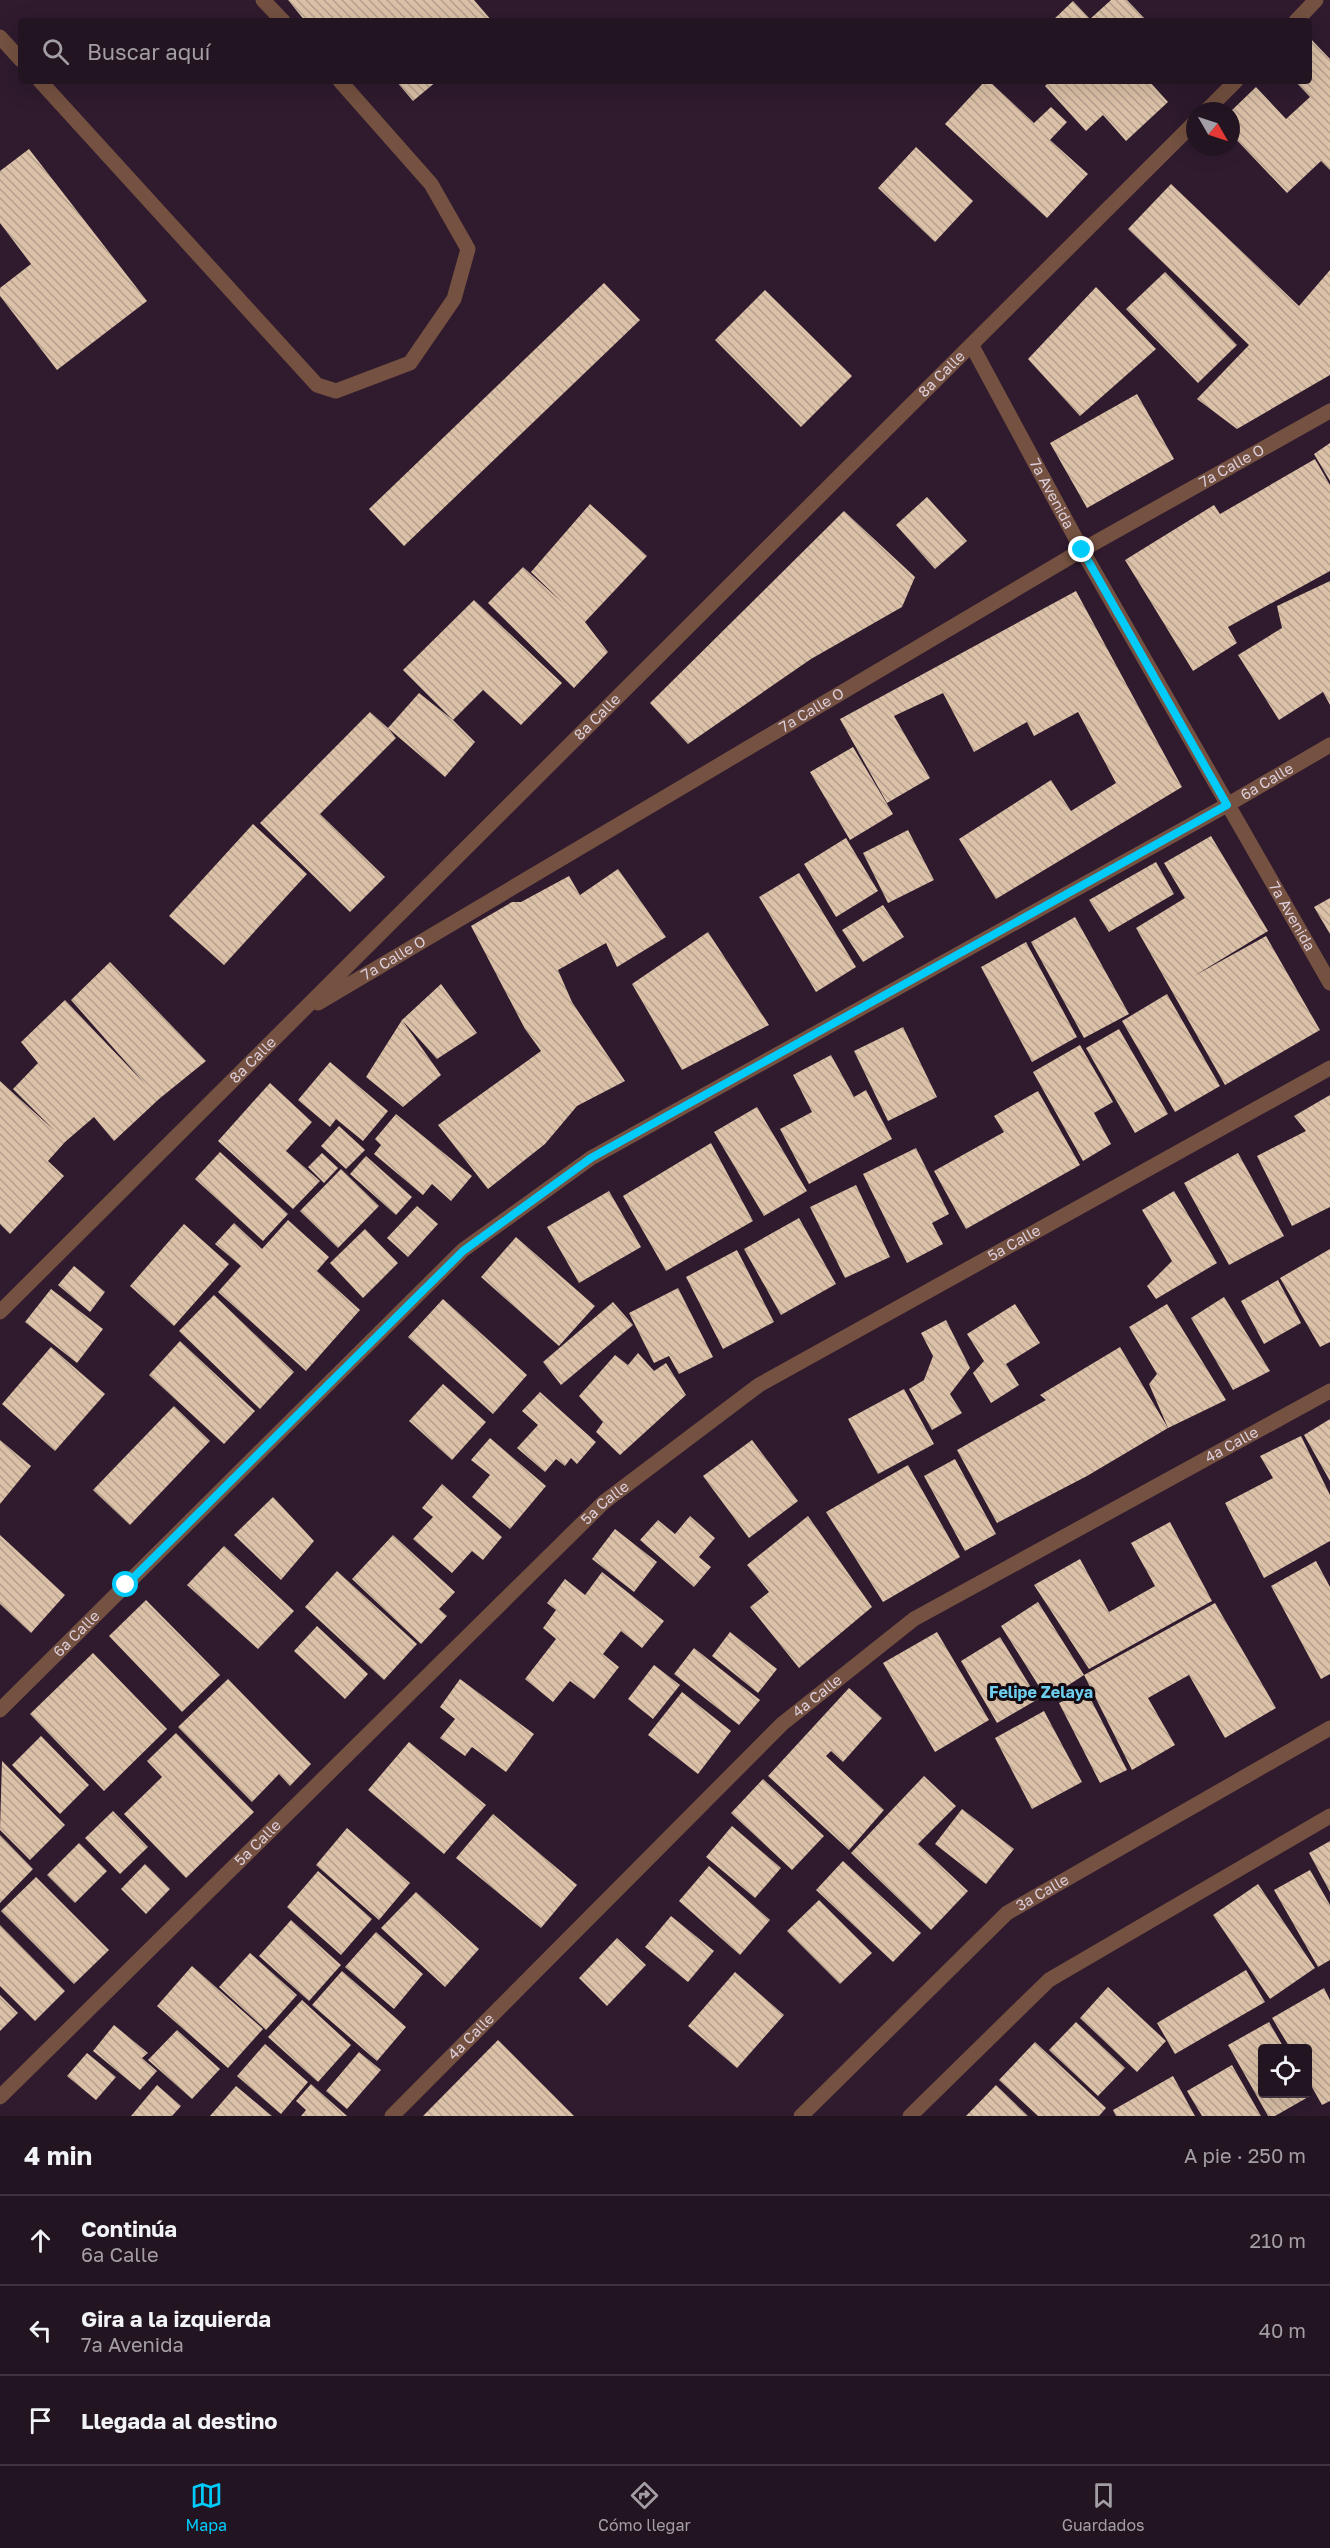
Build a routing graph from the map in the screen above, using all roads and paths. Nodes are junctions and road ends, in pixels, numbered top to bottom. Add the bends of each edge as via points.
1 (263, 0) edge
2 (1316, 0) edge
3 (280, 18) edge
4 (1299, 18) edge
5 (0, 36) edge
6 (18, 57) edge
7 (43, 84) edge
8 (343, 84) edge
9 (1233, 84) edge
10 (1215, 102) edge
11 (1186, 131) edge
12 (972, 346) junction
13 (1330, 411) edge
14 (1082, 550) junction
15 (1330, 745) edge
16 (1227, 805) junction
17 (1330, 983) edge
18 (298, 1015) junction
19 (1330, 1068) edge
20 (0, 1312) edge
21 (1330, 1391) edge
22 (0, 1710) edge
23 (1330, 1728) edge
24 (1330, 1816) edge
25 (0, 2097) edge
26 (392, 2116) edge
27 (801, 2116) edge
28 (910, 2116) edge

1 - 3 street
2 - 4 street
5 - 6 street
7 - 8 street via 317,385 336,391 410,363 454,299 468,249 431,184
9 - 10 street
11 - 12 street, 8a Calle
12 - 14 street, 7a Avenida
12 - 18 street, 8a Calle
13 - 14 street, 7a Calle O
14 - 16 street, 7a Avenida
14 - 18 street, 7a Calle O
15 - 16 street, 6a Calle
16 - 17 street, 7a Avenida
16 - 22 street, 6a Calle via 591,1158 472,1244
18 - 20 street, 8a Calle
19 - 25 street, 5a Calle via 759,1385 604,1502
21 - 26 street, 4a Calle via 915,1619 782,1724
23 - 27 street, 3a Calle via 1007,1913
24 - 28 street via 1049,1980

